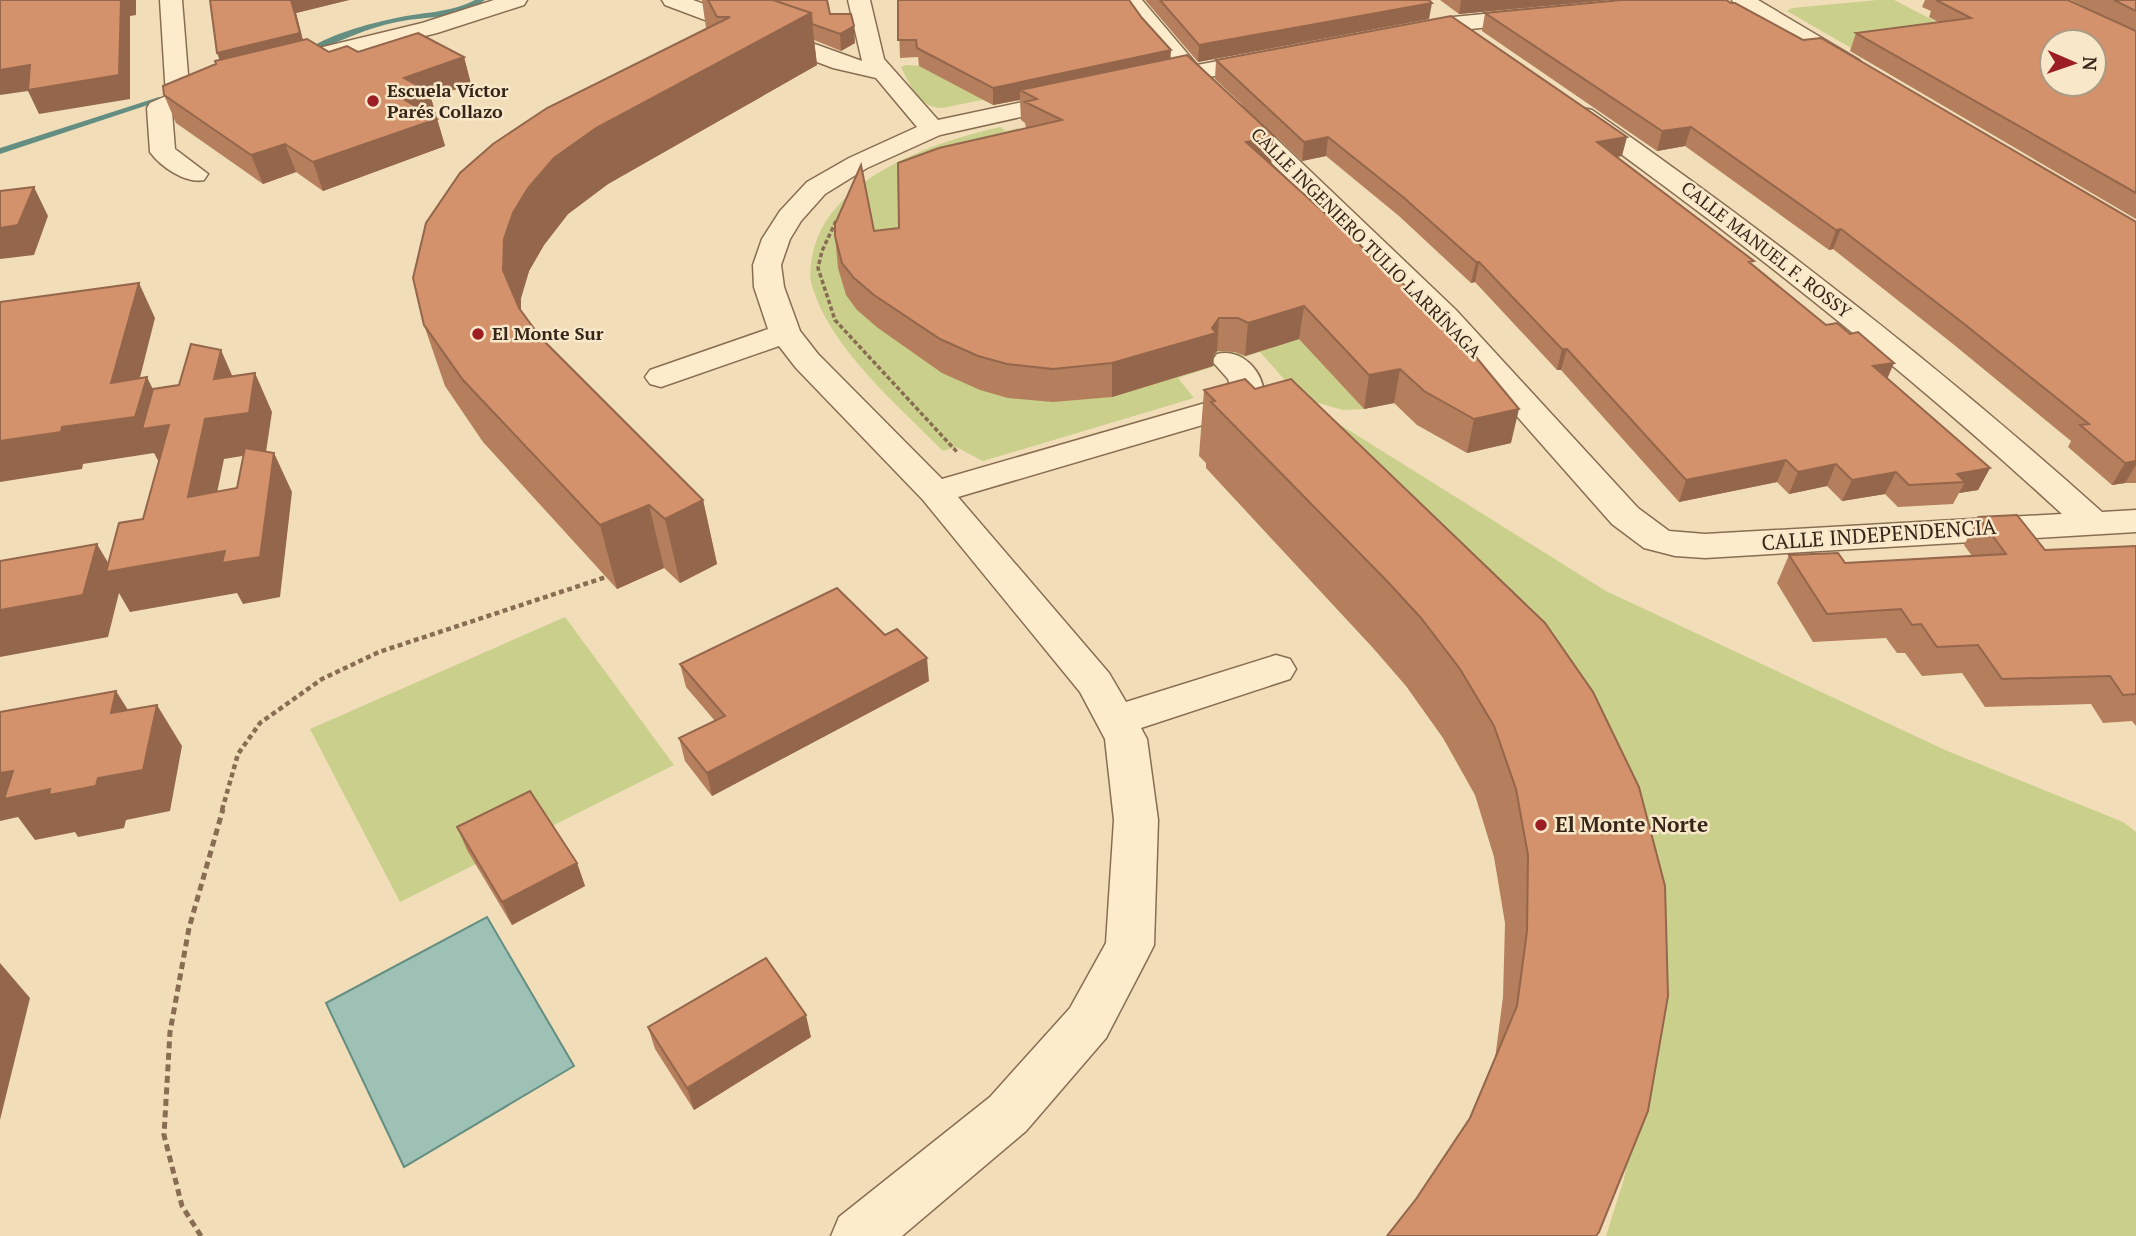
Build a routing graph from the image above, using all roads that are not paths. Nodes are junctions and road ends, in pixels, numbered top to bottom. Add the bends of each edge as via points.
1 (171, 0) edge
2 (516, 0) edge
3 (673, 0) edge
4 (859, 0) edge
5 (1131, 0) edge
6 (1743, 0) edge
7 (1432, 8) edge
8 (1560, 14) edge
9 (1452, 24) junction
10 (1384, 37) edge
11 (1491, 51) edge
12 (1288, 55) edge
13 (274, 66) edge
14 (884, 73) junction
15 (1191, 73) junction
16 (1868, 75) edge
17 (233, 77) edge
18 (1137, 85) edge
19 (177, 90) junction
20 (1096, 94) edge
21 (1565, 102) edge
22 (932, 129) junction
23 (195, 174) dead end
24 (785, 333) junction
25 (1228, 362) dead end
26 (661, 377) dead end
27 (935, 492) junction
28 (2136, 521) edge
29 (2092, 522) junction
30 (1705, 546) joint
31 (1276, 668) dead end
32 (1118, 720) junction
33 (859, 1236) edge

1 - 19 street
2 - 13 street via 429,28
3 - 14 street via 841,63
4 - 14 street via 873,60
5 - 15 street, CALLE INGENIERO TULIO LARRÍNAGA
6 - 16 street
7 - 9 street
8 - 9 street
9 - 10 street
9 - 11 street
12 - 15 street
14 - 22 street
15 - 18 street
15 - 30 street, CALLE INGENIERO TULIO LARRÍNAGA via 1445,316 1625,516 1657,540
17 - 19 street
19 - 23 street via 159,108 163,152
20 - 22 street
21 - 29 street, CALLE MANUEL F. ROSSY via 1781,258 2014,450
22 - 24 street via 816,188 790,217 767,265 769,287
24 - 26 street
24 - 27 street
25 - 27 street via 1248,384 1248,395 1238,404
27 - 32 street via 1096,683
28 - 29 street, CALLE INDEPENDENCIA
29 - 30 street, CALLE INDEPENDENCIA
31 - 32 street
32 - 33 street via 1126,739 1136,820 1130,945 1088,1023 1008,1114

